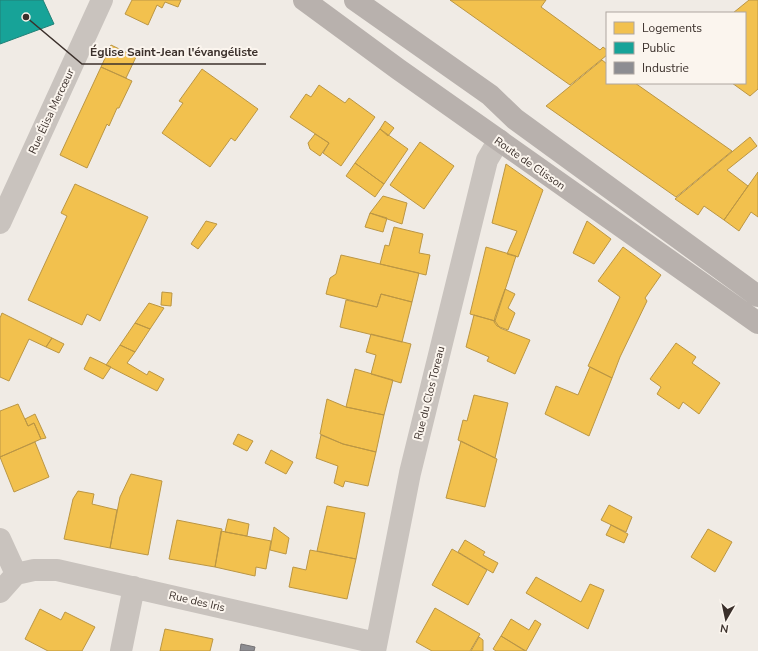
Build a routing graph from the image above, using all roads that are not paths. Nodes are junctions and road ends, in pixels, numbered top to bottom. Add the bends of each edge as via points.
1 (102, 0) edge
2 (304, 0) edge
3 (355, 0) edge
4 (515, 119) junction
5 (499, 140) junction
6 (0, 223) edge
7 (758, 296) edge
8 (758, 323) edge
9 (0, 539) edge
10 (16, 574) junction
11 (134, 587) junction
12 (0, 592) edge
13 (376, 647) edge
14 (121, 651) edge

1 - 6 street, Rue Élisa Mercœur
2 - 5 main road, Route de Clisson
3 - 4 main road via 490,95
4 - 5 main road
4 - 7 main road
5 - 8 main road, Route de Clisson
5 - 13 street, Rue du Clos Toreau via 487,160 410,473
9 - 10 street
10 - 11 street, Rue des Iris via 34,570 57,570
10 - 12 street
11 - 13 street, Rue des Iris
11 - 14 street

